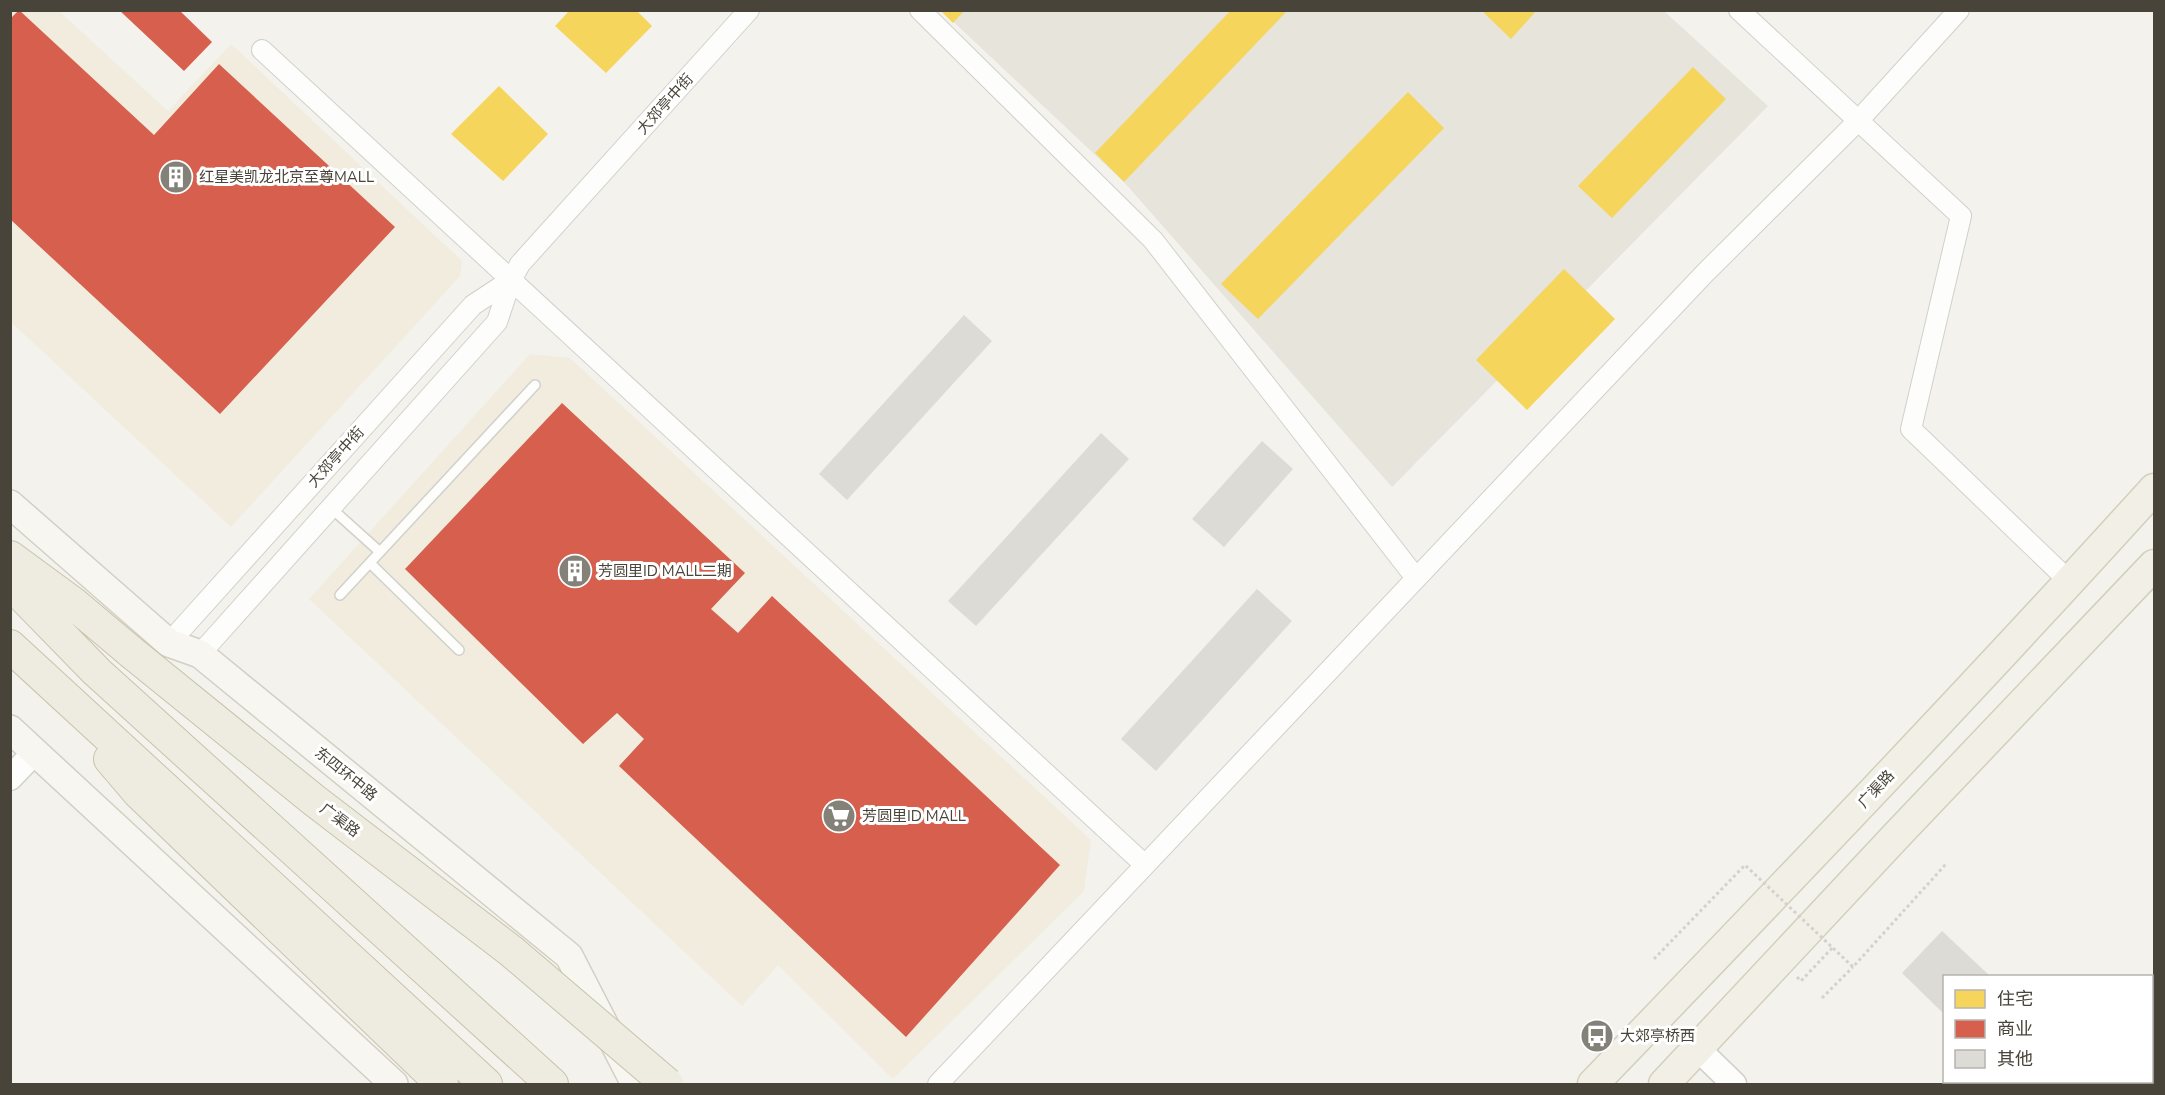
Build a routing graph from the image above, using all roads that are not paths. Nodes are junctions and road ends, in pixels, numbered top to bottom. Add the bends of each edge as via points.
1 (749, 10) edge
2 (920, 10) edge
3 (1739, 10) edge
4 (1959, 10) edge
5 (262, 50) dead end
6 (1858, 120) junction
7 (511, 280) junction
8 (535, 386) dead end
9 (2154, 489) edge
10 (10, 504) edge
11 (331, 508) junction
12 (380, 552) junction
13 (10, 557) edge
14 (370, 563) junction
15 (2154, 565) edge
16 (1416, 578) junction
17 (2070, 582) junction
18 (10, 583) edge
19 (340, 595) dead end
20 (169, 643) junction
21 (459, 650) dead end
22 (16, 651) edge
23 (200, 654) junction
24 (10, 729) edge
25 (34, 752) junction
26 (10, 778) edge
27 (1145, 865) junction
28 (1698, 1049) junction
29 (394, 1084) edge
30 (442, 1084) edge
31 (486, 1084) edge
32 (552, 1084) edge
33 (635, 1084) edge
34 (666, 1084) edge
35 (938, 1084) edge
36 (1593, 1084) edge
37 (1664, 1084) edge
38 (1734, 1084) edge

1 - 7 street, 大郊亭中街 via 520,264
2 - 16 street via 1153,240
3 - 6 street
4 - 6 street
5 - 7 street
6 - 16 street via 1705,273
6 - 17 street via 1961,216 1911,429
7 - 11 street, 大郊亭中街 via 497,322
7 - 20 street, 大郊亭中街 via 473,305
7 - 27 street
8 - 12 lane
9 - 17 main road, 广渠路
10 - 20 main road, 东四环中路
11 - 12 lane
11 - 23 street, 大郊亭中街
12 - 14 lane
13 - 34 highway, 广渠路, bridge via 74,604 315,801 511,951
14 - 19 lane
14 - 21 lane
15 - 28 main road
16 - 27 street
17 - 36 main road, 广渠路
18 - 32 highway via 97,672
20 - 23 main road, 东四环中路
22 - 30 highway via 139,793
22 - 31 highway
23 - 33 main road, 东四环中路 via 569,956
24 - 25 main road
25 - 26 street
25 - 29 main road
27 - 35 street
28 - 37 main road
28 - 38 street

